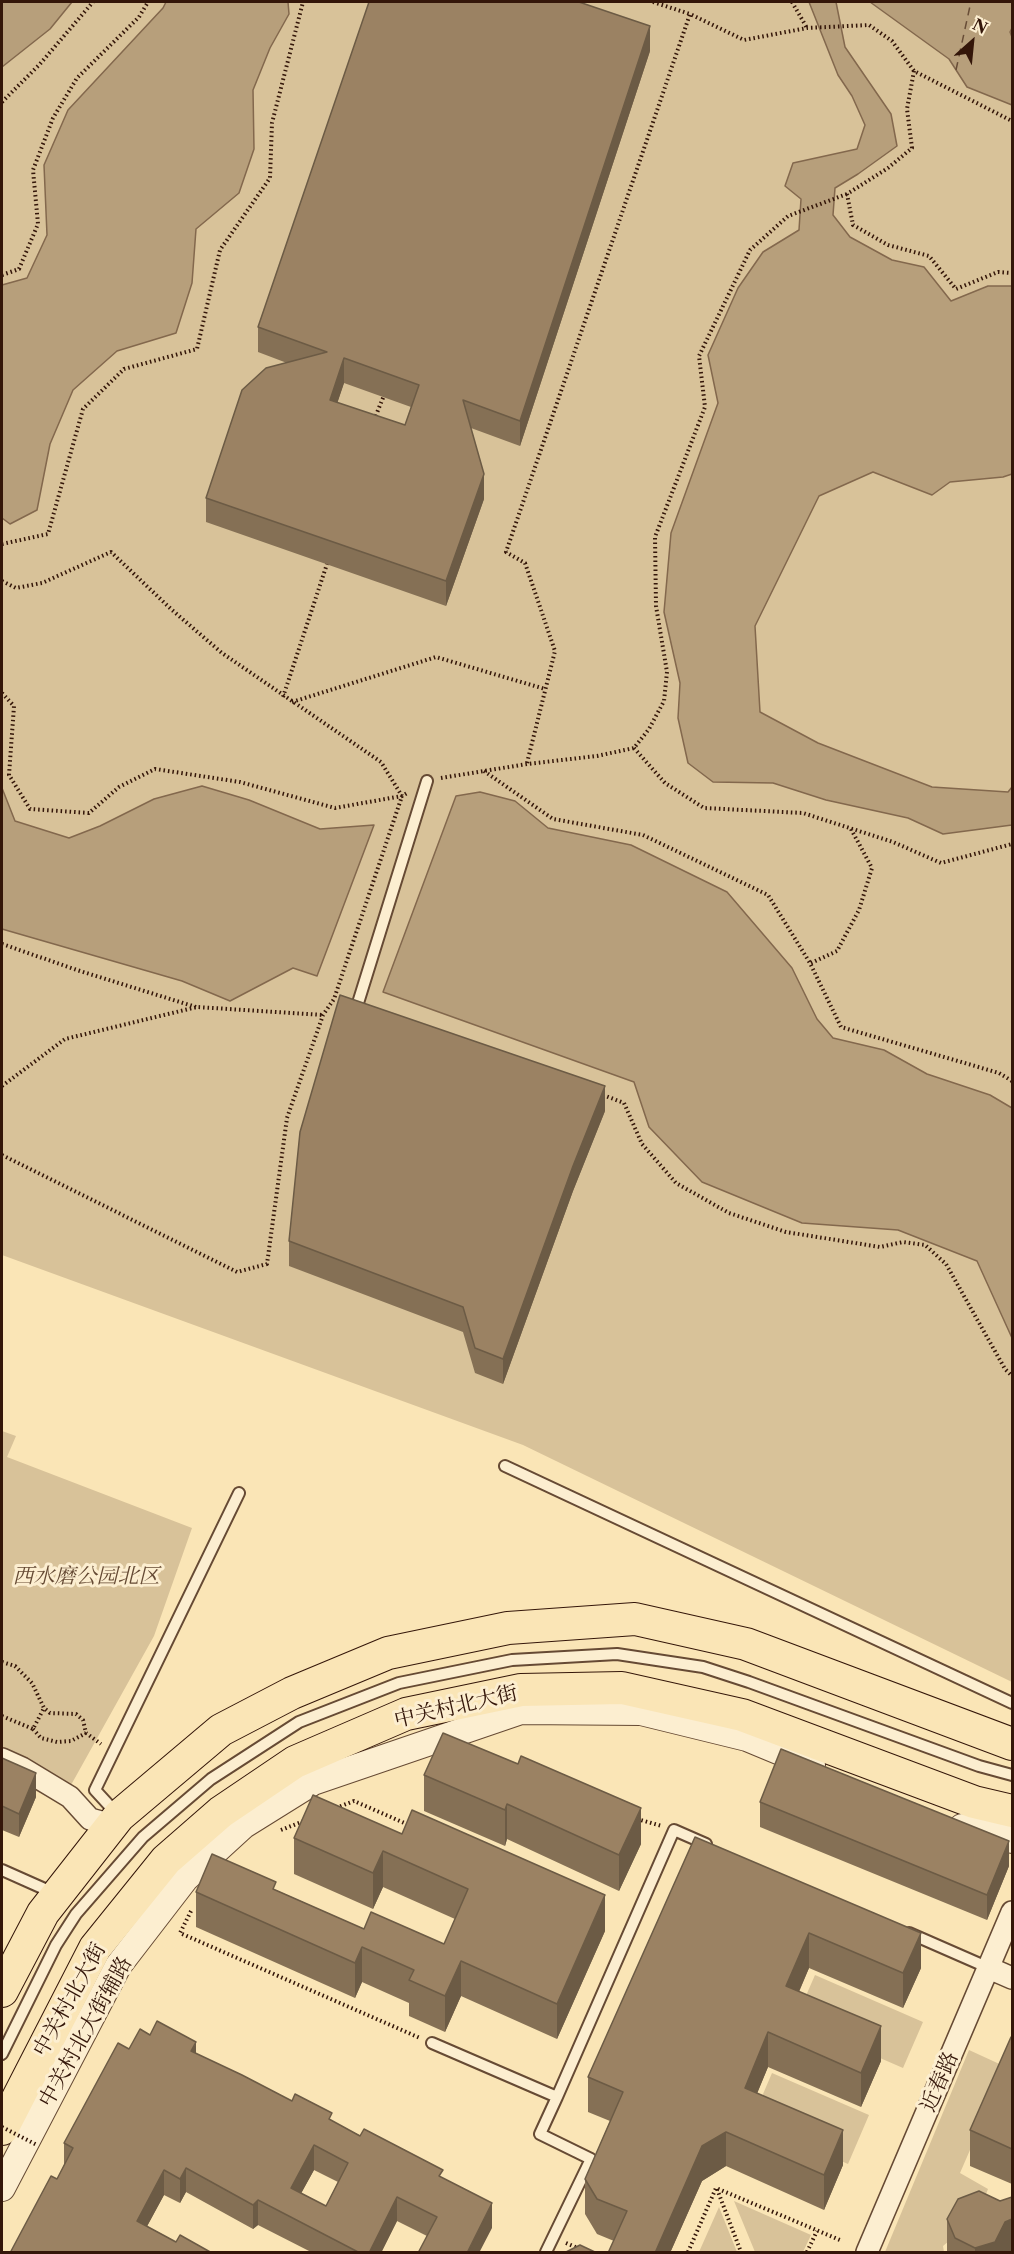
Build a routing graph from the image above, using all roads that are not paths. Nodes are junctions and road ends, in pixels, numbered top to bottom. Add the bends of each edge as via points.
1 (427, 781) road end
2 (358, 1003) edge
3 (505, 1466) dead end
4 (239, 1493) dead end
5 (1012, 1703) edge
6 (1012, 1744) edge
7 (2, 1759) edge
8 (1012, 1775) edge
9 (845, 1779) edge
10 (1012, 1811) edge
11 (943, 1819) edge
12 (116, 1820) junction
13 (1012, 1840) edge
14 (716, 1848) edge
15 (2, 1870) edge
16 (71, 1878) junction
17 (1012, 1912) edge
18 (896, 1928) edge
19 (989, 1968) junction
20 (1012, 1978) edge
21 (2, 1991) edge
22 (432, 2043) road end
23 (2, 2054) edge
24 (557, 2097) junction
25 (2, 2128) edge
26 (2, 2188) edge
27 (546, 2253) edge
28 (867, 2253) edge

1 - 2 lane
3 - 5 lane
4 - 12 lane via 95,1790
6 - 12 main road via 746,1644 712,1636 635,1619 508,1628 388,1653 292,1693 221,1730
7 - 12 street via 70,1797 90,1819
8 - 23 lane, 中关村北大街 via 703,1667 617,1654 512,1660 399,1683 298,1722 211,1779 142,1837 76,1914 56,1945
9 - 26 street, 中关村北大街辅路 via 747,1738 641,1712 521,1712 313,1782 244,1825 171,1896 118,1966
10 - 25 main road, 中关村北大街 via 974,1802 742,1715 622,1688 520,1690 406,1714 295,1761 221,1812 166,1860 95,1948
11 - 13 street
12 - 16 main road
14 - 24 lane via 674,1830
15 - 16 lane via 46,1890
16 - 21 main road via 43,1913
17 - 19 street, 近春路
18 - 19 lane
19 - 20 street
19 - 28 street, 近春路
22 - 24 lane
24 - 27 lane via 540,2134 591,2159

